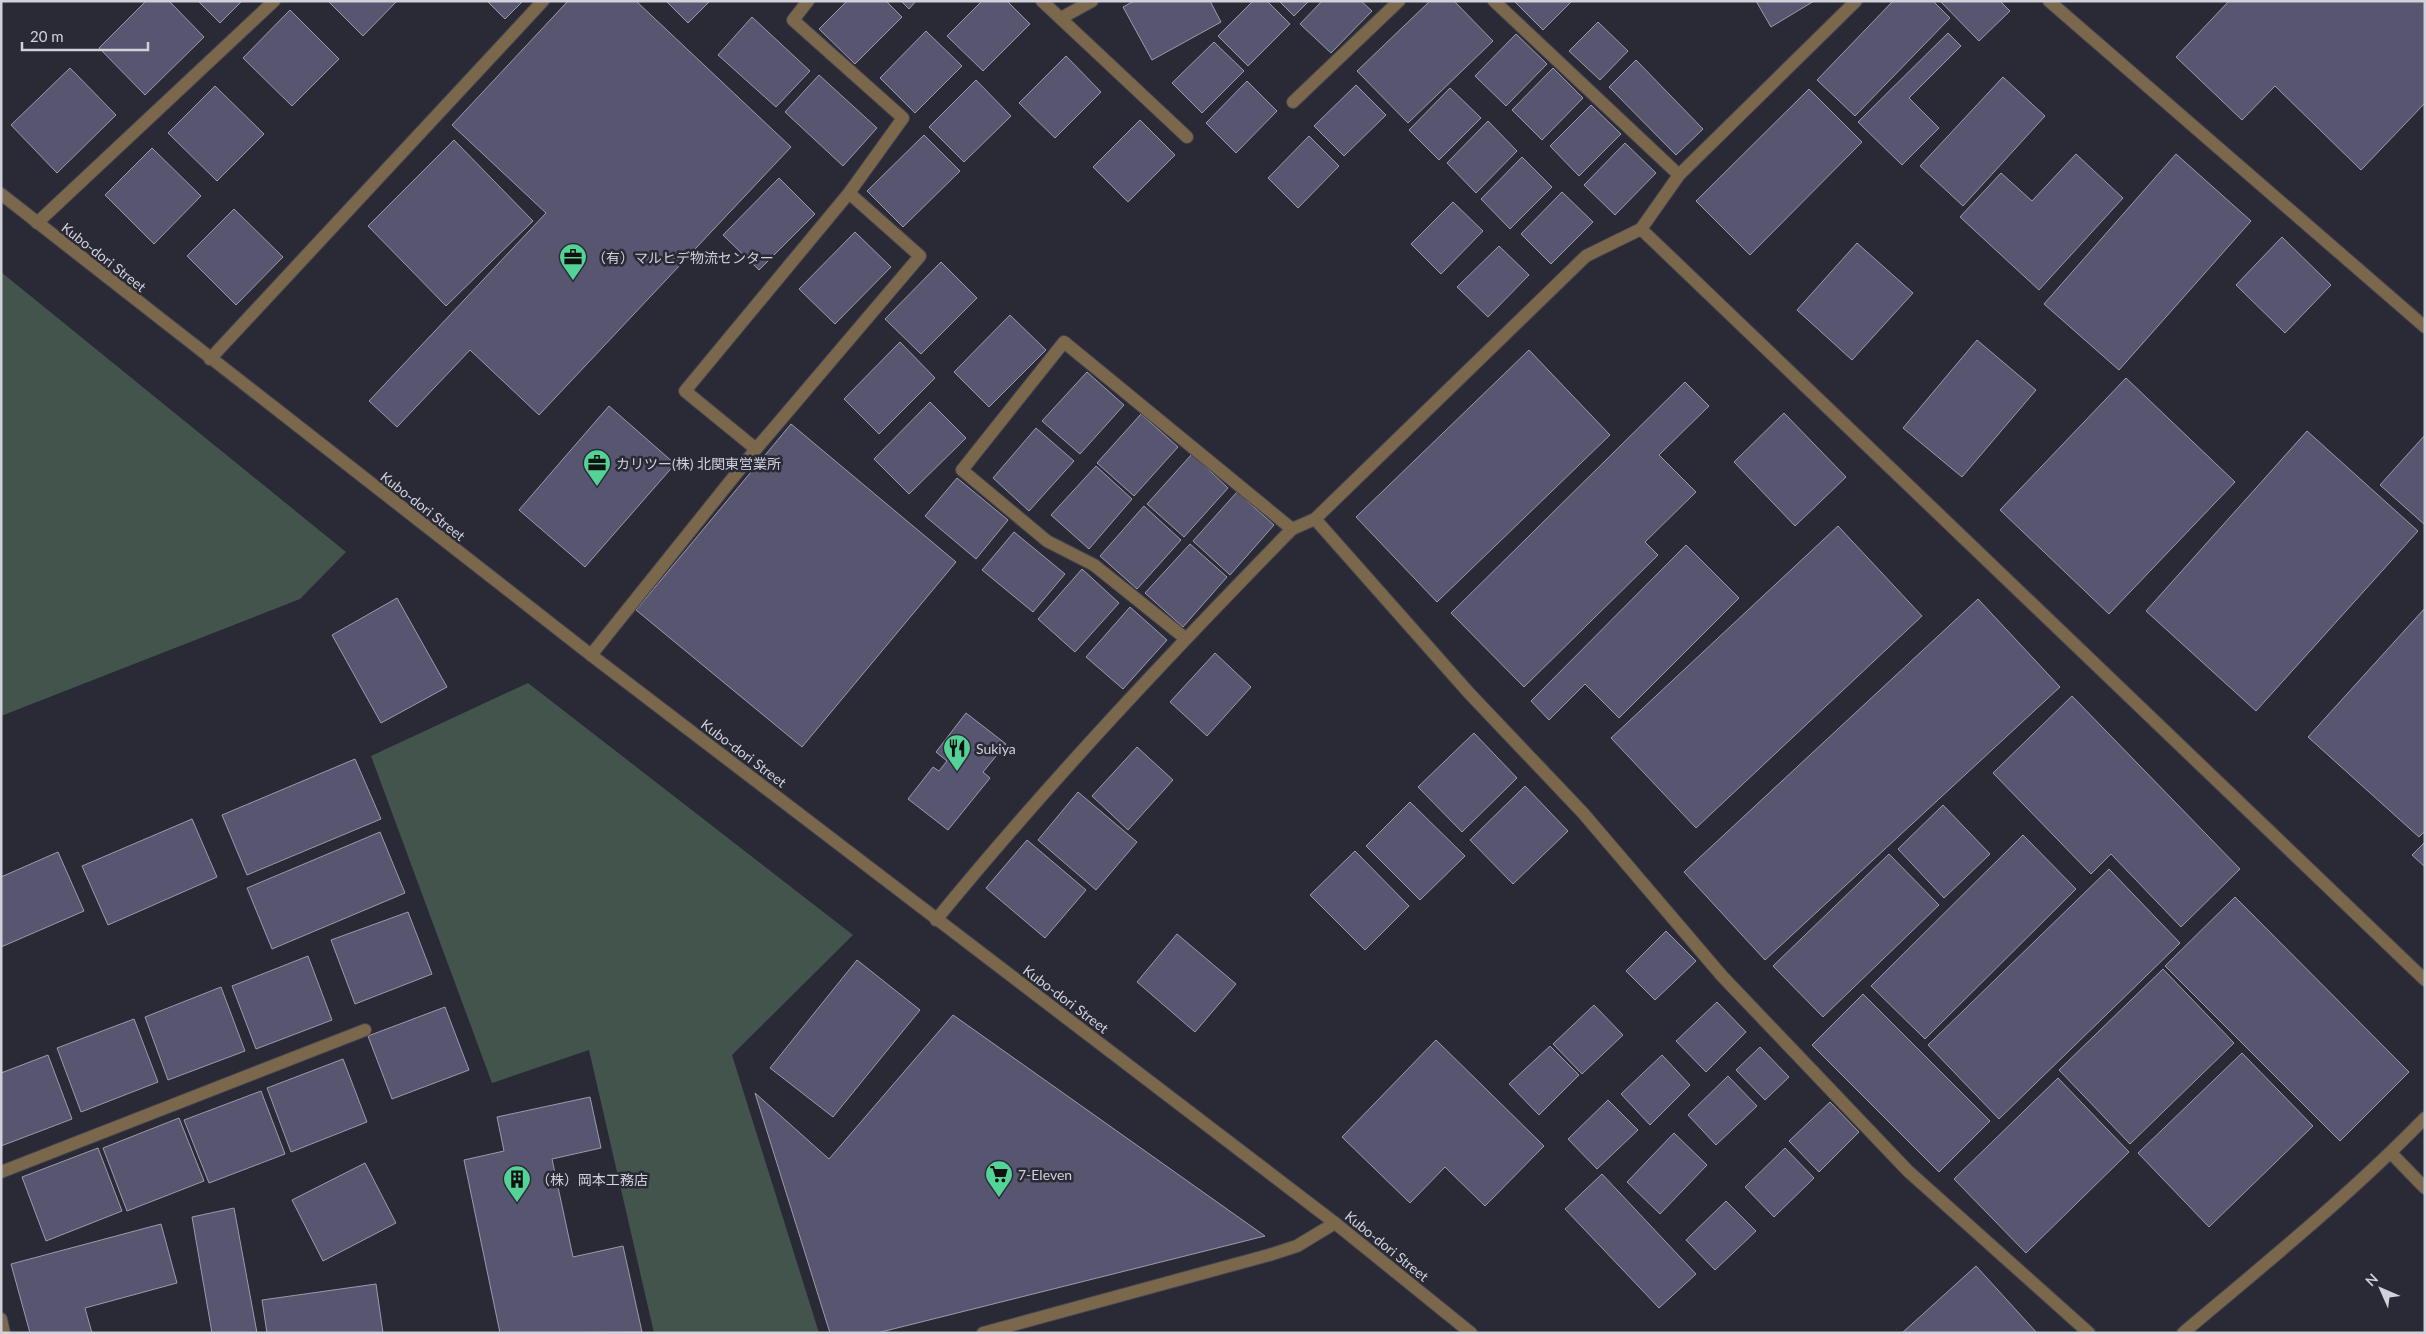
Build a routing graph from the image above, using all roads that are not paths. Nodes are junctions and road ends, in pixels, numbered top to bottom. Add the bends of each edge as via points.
1 (274, 1) edge
2 (543, 1) edge
3 (808, 1) edge
4 (1042, 1) edge
5 (1092, 1) edge
6 (1399, 1) edge
7 (1494, 1) edge
8 (1856, 1) edge
9 (2049, 1) edge
10 (1061, 18) junction
11 (1293, 102) dead end
12 (1187, 138) dead end
13 (1679, 175) junction
14 (848, 193) junction
15 (1, 194) edge
16 (37, 223) junction
17 (1640, 229) junction
18 (2425, 327) edge
19 (210, 359) junction
20 (756, 450) junction
21 (1315, 519) junction
22 (1292, 528) junction
23 (1185, 638) junction
24 (591, 655) junction
25 (936, 920) junction
26 (2425, 980) edge
27 (365, 1030) dead end
28 (2425, 1118) edge
29 (2391, 1153) junction
30 (1, 1172) edge
31 (2425, 1188) edge
32 (1335, 1223) junction
33 (1, 1319) edge
34 (4, 1333) edge
35 (983, 1333) edge
36 (1471, 1333) edge
37 (2089, 1333) edge
38 (2183, 1333) edge

1 - 16 street
2 - 19 street
3 - 14 street via 794,20 903,118
4 - 10 street
5 - 10 street
6 - 11 street
7 - 13 street
8 - 13 street
9 - 18 street
10 - 12 street
13 - 17 street
14 - 20 street via 685,391
14 - 20 street via 920,256
15 - 16 street, Kubo-dori Street
16 - 19 street, Kubo-dori Street
17 - 21 street via 1586,256
17 - 26 street
19 - 24 street, Kubo-dori Street
20 - 24 street
21 - 22 street
21 - 37 street via 1469,692 1583,813 1722,976 1908,1171
22 - 23 street
22 - 23 street via 1064,342 962,470 1047,541 1094,565
23 - 25 street via 1088,744
24 - 25 street, Kubo-dori Street
25 - 32 street, Kubo-dori Street
27 - 30 street
28 - 29 street
29 - 31 street
29 - 38 street
32 - 35 street via 1297,1246 1269,1255
32 - 36 street, Kubo-dori Street
33 - 34 street

